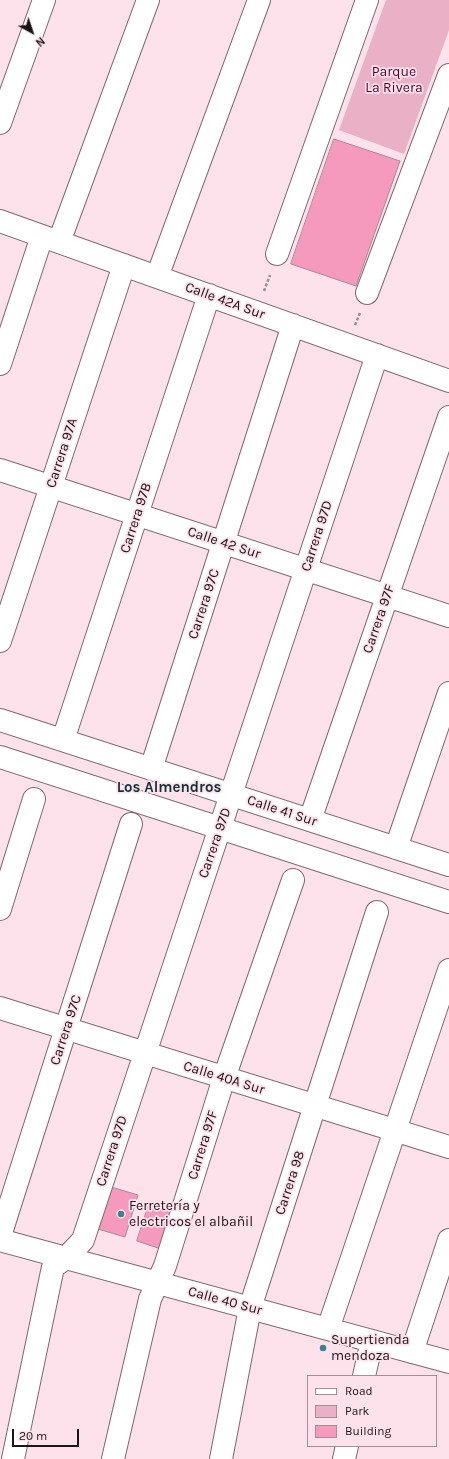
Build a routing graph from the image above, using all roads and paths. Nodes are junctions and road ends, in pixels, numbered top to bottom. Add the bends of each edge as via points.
1 (44, 0) edge
2 (148, 0) edge
3 (259, 0) edge
4 (367, 0) edge
5 (449, 75) edge
6 (0, 123) edge
7 (0, 221) edge
8 (50, 239) junction
9 (277, 254) joint
10 (124, 265) junction
11 (157, 277) junction
12 (367, 293) joint
13 (208, 295) junction
14 (257, 312) junction
15 (293, 325) junction
16 (348, 344) junction
17 (378, 355) junction
18 (0, 364) edge
19 (449, 381) edge
20 (449, 417) edge
21 (0, 470) edge
22 (51, 487) junction
23 (136, 515) junction
24 (223, 543) junction
25 (306, 570) junction
26 (387, 596) junction
27 (449, 616) edge
28 (0, 641) edge
29 (449, 693) edge
30 (0, 720) edge
31 (63, 740) junction
32 (0, 757) edge
33 (151, 769) junction
34 (231, 795) junction
35 (34, 799) dead end
36 (310, 820) junction
37 (131, 824) dead end
38 (220, 828) junction
39 (396, 848) junction
40 (449, 865) edge
41 (293, 880) dead end
42 (449, 902) edge
43 (0, 909) edge
44 (377, 912) dead end
45 (449, 970) edge
46 (0, 1008) edge
47 (66, 1029) junction
48 (144, 1053) junction
49 (224, 1078) junction
50 (315, 1105) junction
51 (395, 1130) junction
52 (449, 1147) edge
53 (0, 1236) edge
54 (0, 1240) edge
55 (449, 1240) edge
56 (66, 1258) junction
57 (158, 1283) junction
58 (250, 1308) junction
59 (328, 1329) junction
60 (372, 1341) junction
61 (412, 1352) junction
62 (449, 1362) edge
63 (364, 1375) edge
64 (347, 1447) edge
65 (13, 1459) edge
66 (113, 1459) edge
67 (221, 1459) edge
68 (344, 1459) edge

1 - 6 street
2 - 8 street
3 - 11 street
4 - 9 street
5 - 12 street
7 - 8 street, Calle 42A Sur
8 - 10 street, Calle 42A Sur
8 - 18 street
9 - 14 path
10 - 11 street, Calle 42A Sur
10 - 22 street, Carrera 97A
11 - 13 street, Calle 42A Sur
12 - 16 path
13 - 14 street, Calle 42A Sur
13 - 23 street, Carrera 97B
14 - 15 street, Calle 42A Sur
15 - 16 street, Calle 42A Sur
15 - 24 street, Carrera 97C
16 - 17 street, Calle 42A Sur
17 - 19 street, Calle 42A Sur
17 - 25 street, Carrera 97D
20 - 26 street, Carrera 97F
21 - 22 street, Calle 42 Sur
22 - 23 street, Calle 42 Sur
22 - 28 street, Carrera 97A
23 - 24 street, Calle 42 Sur
23 - 31 street, Carrera 97B
24 - 25 street, Calle 42 Sur
24 - 33 street, Carrera 97C
25 - 26 street, Calle 42 Sur
25 - 34 street, Carrera 97D
26 - 27 street, Calle 42 Sur
26 - 36 street, Carrera 97F
29 - 39 street
30 - 31 street, Calle 41 Sur
31 - 33 street, Calle 41 Sur
32 - 38 street
33 - 34 street, Calle 41 Sur
34 - 36 street, Calle 41 Sur
34 - 38 street, Carrera 97D
35 - 43 street
36 - 39 street, Calle 41 Sur
37 - 47 street, Carrera 97C
38 - 42 street
38 - 48 street, Carrera 97D
39 - 40 street, Calle 41 Sur
41 - 49 street, Carrera 97F
44 - 50 street, Carrera 98
45 - 51 street
46 - 47 street, Calle 40A Sur
47 - 48 street, Calle 40A Sur
47 - 53 street, Carrera 97C
48 - 49 street, Calle 40A Sur
48 - 56 street, Carrera 97D via 83,1240
49 - 50 street, Calle 40A Sur
49 - 57 street, Carrera 97F via 166,1266
50 - 51 street, Calle 40A Sur
50 - 58 street, Carrera 98
51 - 52 street, Calle 40A Sur
51 - 59 street
54 - 56 street, Calle 40 Sur
55 - 61 street
56 - 57 street, Calle 40 Sur
56 - 65 street, Carrera 97D via 53,1267
57 - 58 street, Calle 40 Sur
57 - 66 street, Carrera 97F via 150,1299
58 - 59 street, Calle 40 Sur
58 - 67 street, Carrera 98
59 - 60 street, Calle 40 Sur
60 - 61 street, Calle 40 Sur
60 - 63 street
61 - 62 street, Calle 40 Sur
64 - 68 street

